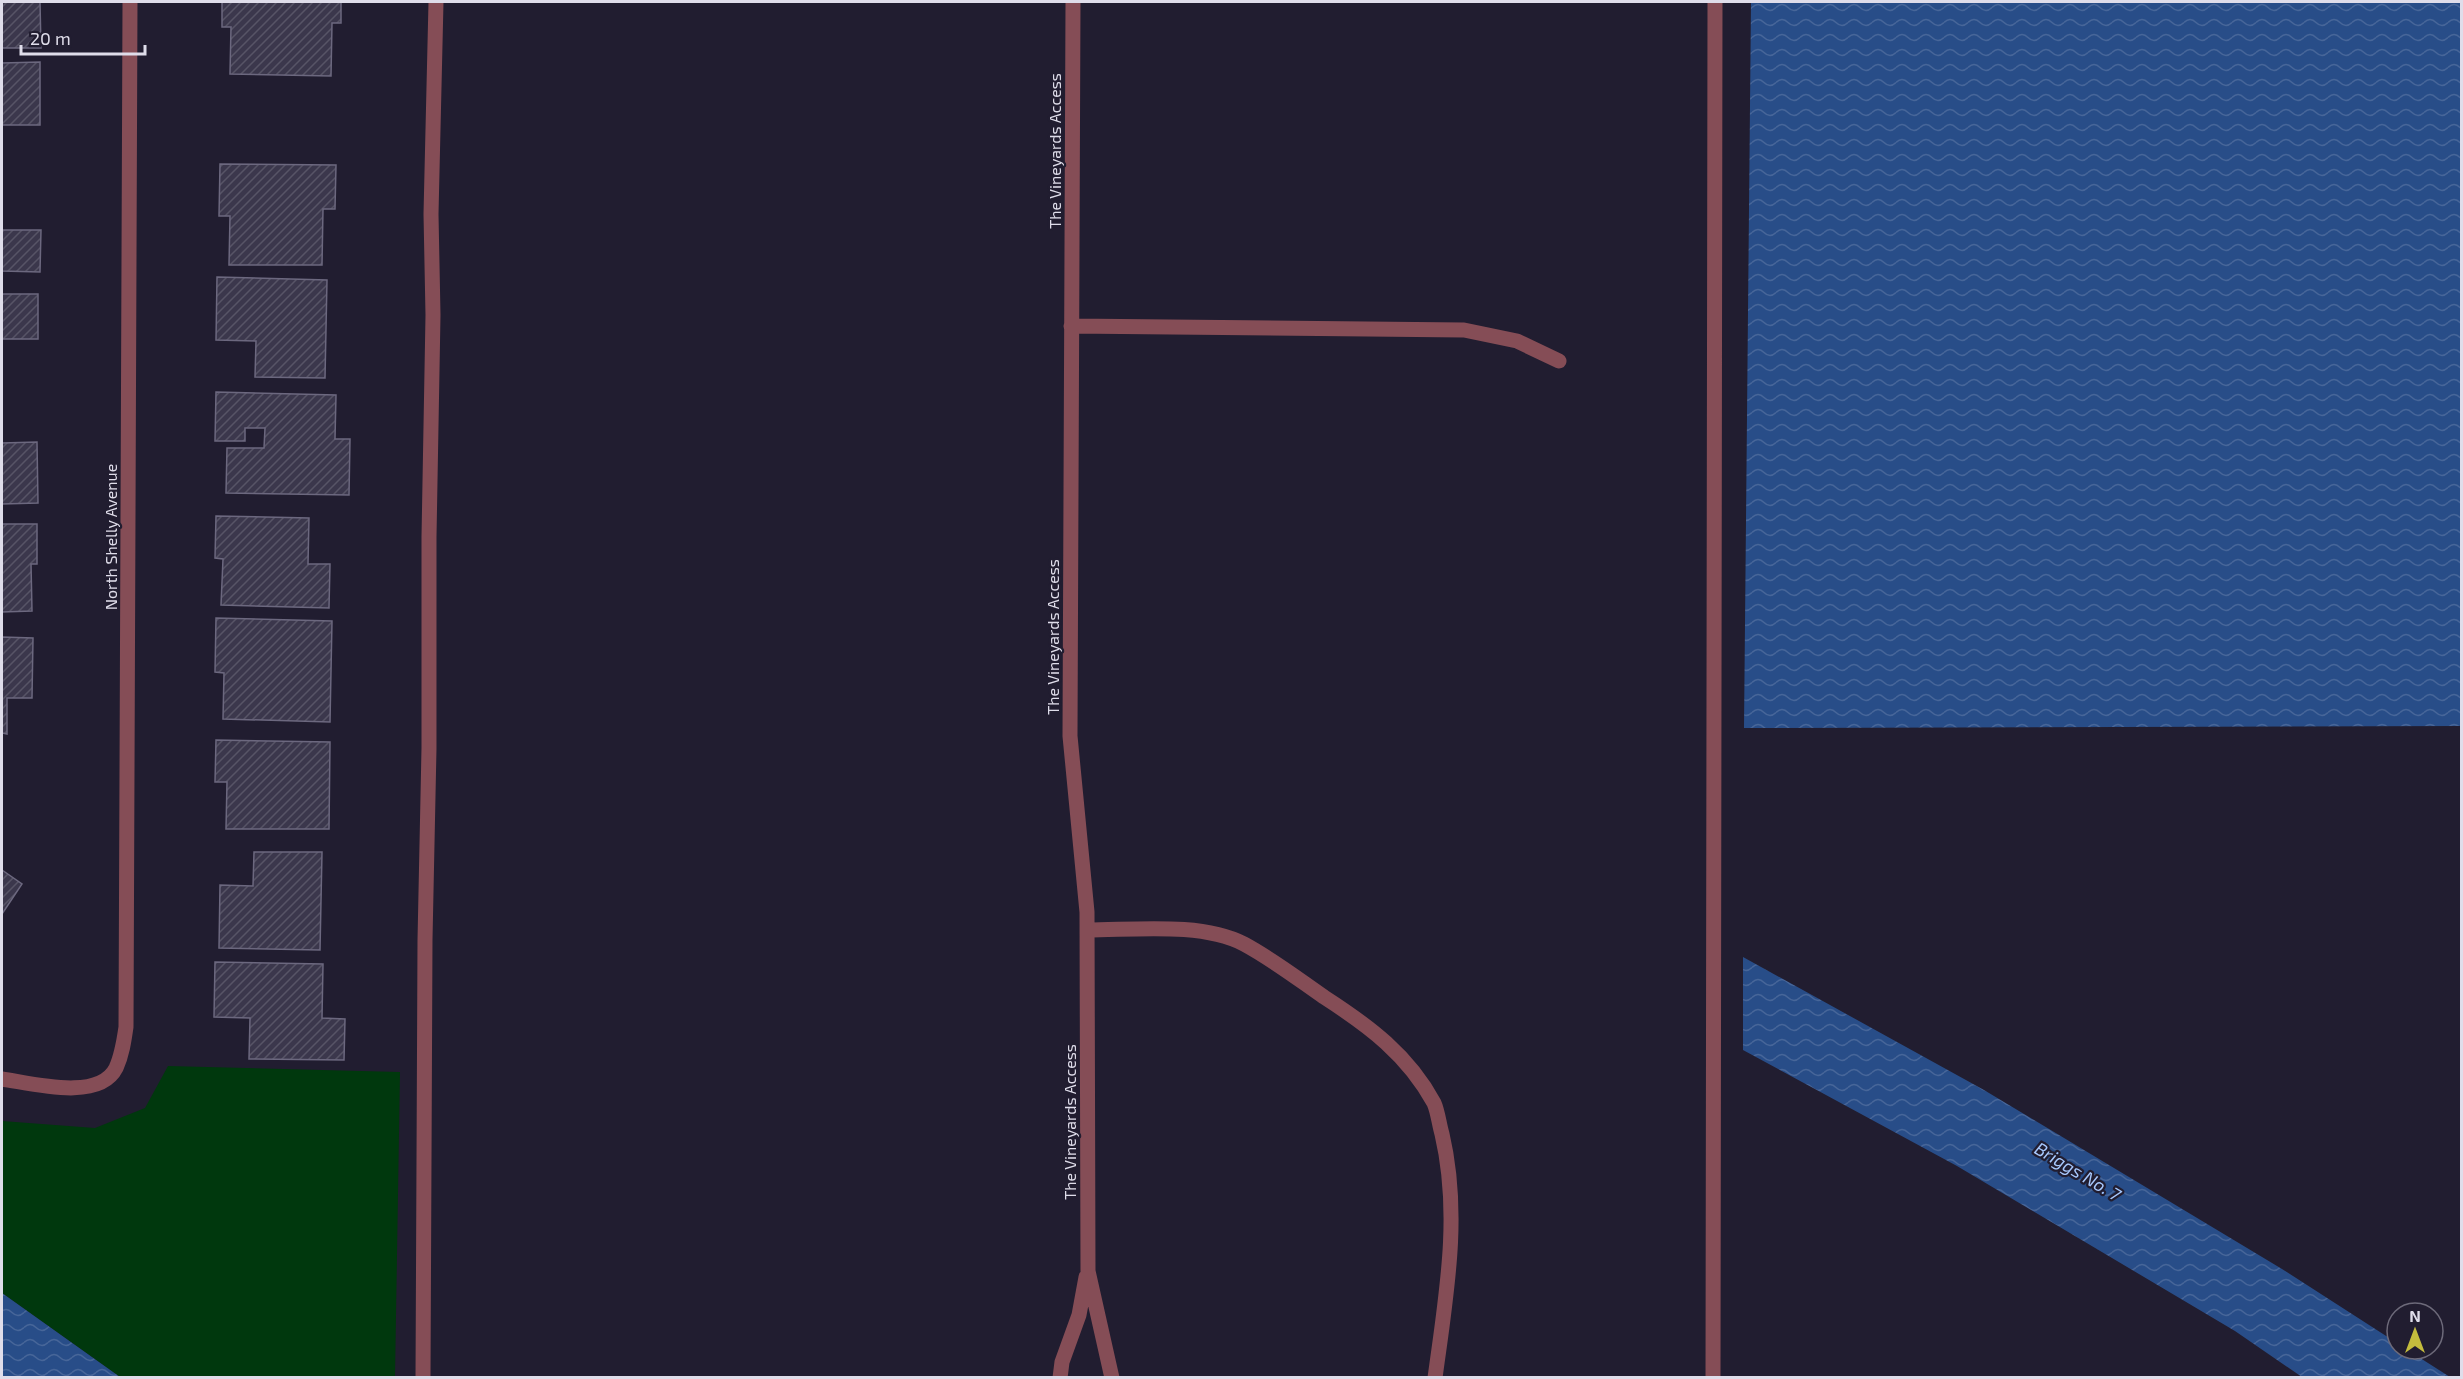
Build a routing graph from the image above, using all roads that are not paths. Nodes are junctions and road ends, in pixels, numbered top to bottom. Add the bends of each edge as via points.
1 (130, 2) edge
2 (436, 2) edge
3 (1073, 2) edge
4 (1715, 2) edge
5 (1071, 326) junction
6 (1559, 361) dead end
7 (1087, 930) junction
8 (2, 1079) edge
9 (1088, 1271) junction
10 (423, 1377) edge
11 (1060, 1377) edge
12 (1112, 1377) edge
13 (1435, 1377) edge
14 (1713, 1377) edge

1 - 8 street, North Shelly Avenue via 126,1027 115,1070 98,1085 72,1089
2 - 10 street
3 - 5 street, The Vineyards Access
4 - 14 street
5 - 6 street via 1464,330 1517,341
5 - 7 street, The Vineyards Access via 1070,736
7 - 9 street, The Vineyards Access
7 - 13 street via 1192,931 1244,944 1368,1025 1408,1064 1435,1105 1447,1157 1452,1205 1449,1268
9 - 11 street, The Vineyards Access
9 - 12 street, The Vineyards Access

